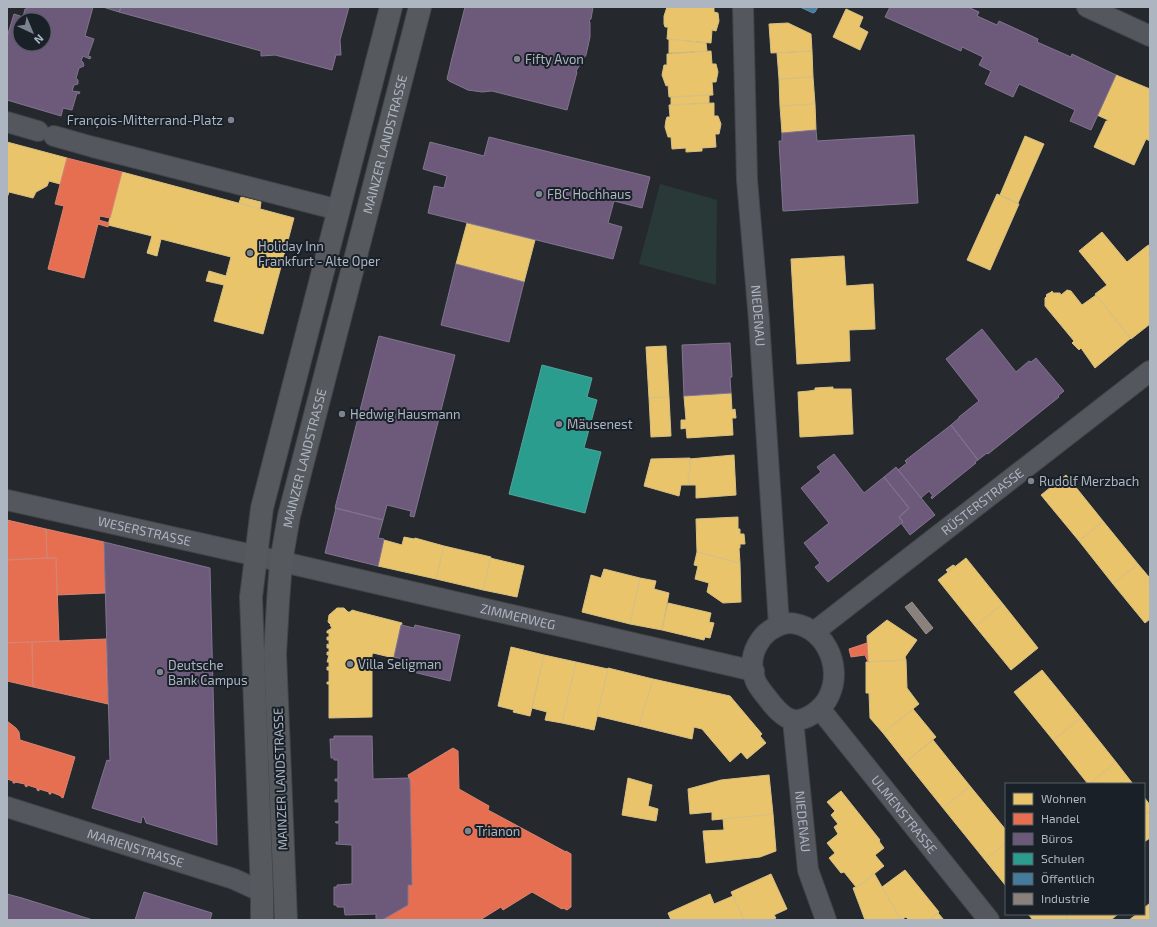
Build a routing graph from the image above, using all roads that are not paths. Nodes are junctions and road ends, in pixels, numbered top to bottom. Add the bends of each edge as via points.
1 (391, 7) edge
2 (420, 7) edge
3 (743, 7) edge
4 (1087, 7) edge
5 (1150, 36) edge
6 (7, 122) edge
7 (339, 210) junction
8 (1150, 371) edge
9 (7, 500) edge
10 (257, 556) junction
11 (282, 562) junction
12 (779, 625) junction
13 (814, 632) junction
14 (754, 671) junction
15 (820, 709) junction
16 (793, 720) junction
17 (7, 807) edge
18 (262, 892) junction
19 (262, 920) edge
20 (286, 920) edge
21 (825, 920) edge
22 (989, 920) edge

1 - 7 main road, MAINZER LANDSTRASSE
2 - 11 main road, MAINZER LANDSTRASSE via 289,516
3 - 12 street, NIEDENAU via 747,180
4 - 5 street
6 - 7 street via 93,147
7 - 10 main road, MAINZER LANDSTRASSE via 262,508
8 - 13 street, RÜSTERSTRASSE
9 - 10 street, WESERSTRASSE
10 - 11 street, WESERSTRASSE
10 - 18 main road, MAINZER LANDSTRASSE via 251,597
11 - 14 street, ZIMMERWEG
11 - 20 main road, MAINZER LANDSTRASSE via 275,654
12 - 13 street via 796,623
12 - 14 street via 766,632 759,642 754,654
13 - 15 street via 826,648 835,677 827,700
14 - 16 street via 756,682 765,695 782,714
15 - 16 street via 804,719
15 - 22 street, ULMENSTRASSE
16 - 21 street, NIEDENAU via 808,870
17 - 18 street, MARIENSTRASSE via 234,879
18 - 19 main road, MAINZER LANDSTRASSE

